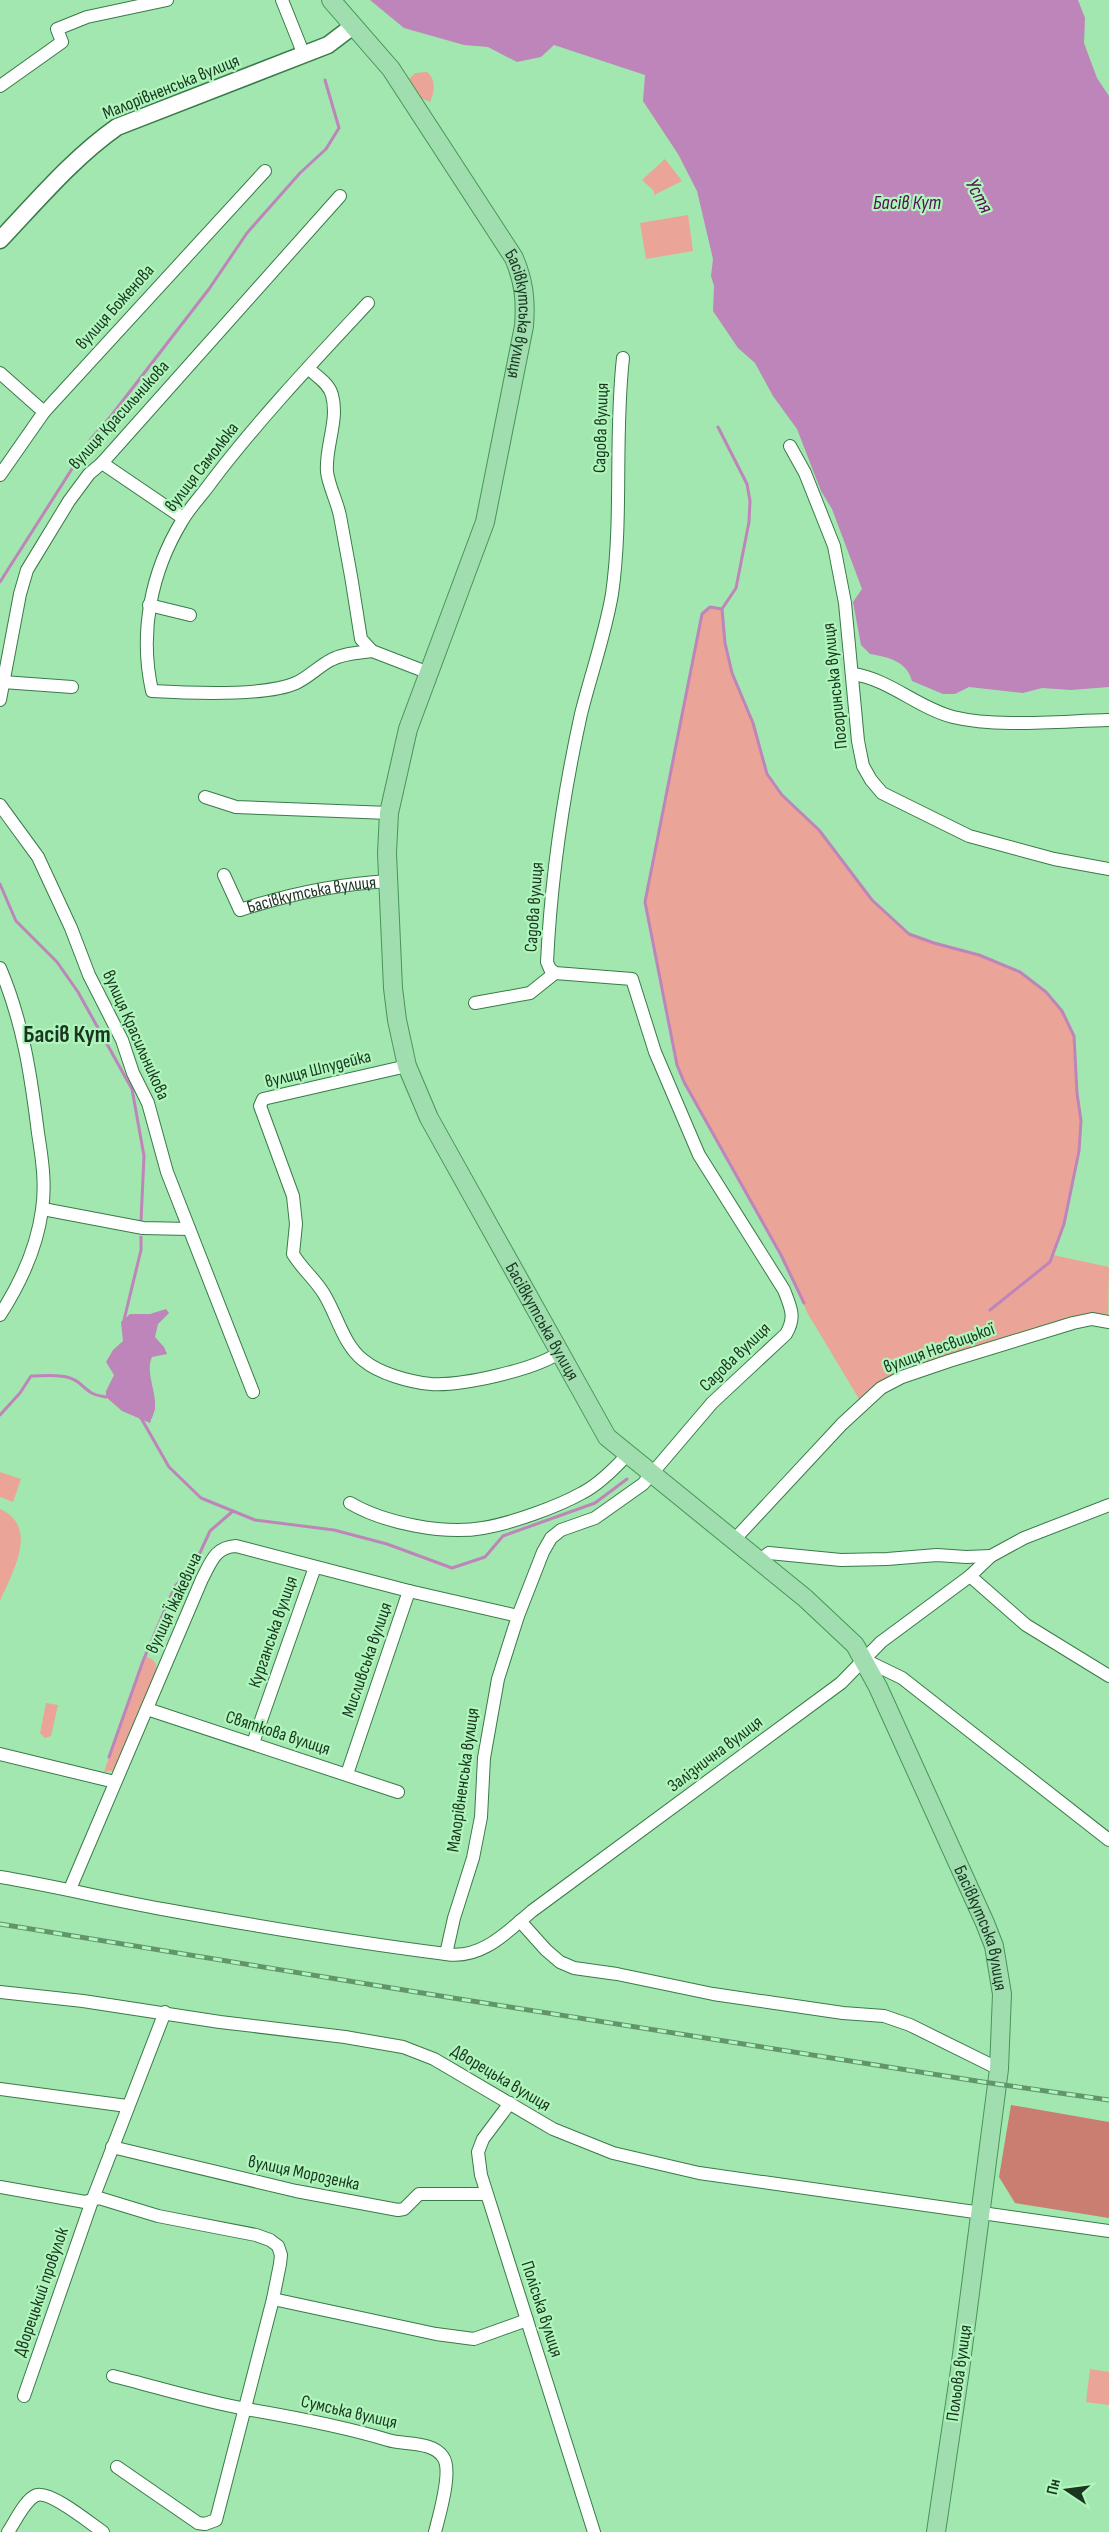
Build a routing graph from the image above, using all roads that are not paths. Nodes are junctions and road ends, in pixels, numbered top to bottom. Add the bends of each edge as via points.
1 (167, 0) edge
2 (282, 0) edge
3 (331, 0) edge
4 (353, 26) junction
5 (304, 55) junction
6 (0, 86) edge
7 (265, 171) dead end
8 (340, 196) dead end
9 (0, 240) edge
10 (368, 303) dead end
11 (623, 358) dead end
12 (308, 368) junction
13 (0, 373) edge
14 (44, 412) junction
15 (790, 446) dead end
16 (102, 462) junction
17 (0, 475) edge
18 (183, 518) junction
19 (149, 605) junction
20 (190, 615) dead end
21 (372, 651) junction
22 (429, 673) junction
23 (853, 674) junction
24 (3, 682) junction
25 (72, 687) dead end
26 (0, 700) edge
27 (1109, 720) edge
28 (205, 797) dead end
29 (0, 806) edge
30 (389, 813) junction
31 (1109, 869) edge
32 (224, 875) dead end
33 (388, 881) junction
34 (0, 968) edge
35 (555, 973) junction
36 (475, 1003) dead end
37 (407, 1065) junction
38 (43, 1209) junction
39 (189, 1229) junction
40 (0, 1315) edge
41 (1109, 1322) edge
42 (559, 1353) junction
43 (253, 1392) dead end
44 (627, 1455) junction
45 (652, 1476) junction
46 (350, 1503) dead end
47 (1109, 1505) edge
48 (734, 1540) junction
49 (991, 1556) junction
50 (760, 1560) junction
51 (315, 1567) junction
52 (970, 1576) junction
53 (409, 1591) junction
54 (518, 1616) junction
55 (865, 1660) junction
56 (1109, 1676) edge
57 (147, 1709) junction
58 (254, 1743) junction
59 (0, 1754) edge
60 (347, 1774) junction
61 (116, 1782) junction
62 (398, 1792) dead end
63 (1109, 1840) edge
64 (0, 1877) edge
65 (70, 1889) junction
66 (520, 1921) junction
67 (446, 1954) junction
68 (0, 1992) edge
69 (165, 2012) junction
70 (999, 2068) junction
71 (0, 2089) edge
72 (510, 2103) junction
73 (128, 2106) junction
74 (112, 2147) junction
75 (0, 2187) edge
76 (486, 2194) junction
77 (92, 2201) junction
78 (980, 2213) junction
79 (1109, 2231) edge
80 (273, 2299) junction
81 (527, 2320) junction
82 (113, 2376) dead end
83 (24, 2396) dead end
84 (244, 2409) junction
85 (117, 2467) dead end
86 (9, 2532) edge
87 (103, 2532) edge
88 (435, 2532) edge
89 (594, 2532) edge
90 (936, 2532) edge

1 - 6 street via 87,17 57,29 62,42
2 - 5 street
3 - 4 main road, Басівкутська вулиця
4 - 5 street, Малорівненська вулиця via 328,45
4 - 22 main road, Басівкутська вулиця via 391,69 497,231 522,277 526,300 485,522
5 - 9 street, Малорівненська вулиця via 117,127 59,177
7 - 14 street, вулиця Боженова
8 - 16 street, вулиця Красильникова
10 - 12 street, вулиця Самолюка
11 - 35 street, Садова вулиця via 617,417 617,542 613,582 609,613 581,716 554,862 547,962
12 - 18 street, вулиця Самолюка via 234,452
12 - 21 street via 331,391 334,422 328,479 339,513 361,639
13 - 14 street
14 - 17 street, вулиця Боженова
15 - 23 street, Погоринська вулиця via 834,546
16 - 18 street
16 - 24 street, вулиця Красильникова via 69,501 27,570
18 - 19 street, вулиця Самолюка via 162,563
19 - 20 street
19 - 21 street, вулиця Самолюка via 146,637 152,691 214,693 273,688 295,684 332,659
21 - 22 street
22 - 30 main road, Басівкутська вулиця via 408,729
23 - 27 street via 867,676 954,717 1009,722
23 - 31 street, Погоринська вулиця via 863,766 882,793 969,836
24 - 25 street
24 - 26 street, вулиця Красильникова
28 - 30 street via 236,807
29 - 39 street, вулиця Красильникова via 38,857 88,975 122,1040 148,1103 164,1162
30 - 33 main road, Басівкутська вулиця
32 - 33 street, Басівкутська вулиця via 240,910 296,893
33 - 37 main road, Басівкутська вулиця via 393,988
34 - 38 street via 18,1016 30,1065 43,1166
35 - 36 street via 530,993
35 - 45 street, Садова вулиця via 632,979 655,1052 699,1155 784,1290 793,1311 793,1322 786,1334 712,1403
37 - 42 main road, Басівкутська вулиця via 429,1118
37 - 42 street, вулиця Шпудейка via 263,1099 260,1106 293,1196 293,1254 324,1294 353,1350 362,1360 386,1373 430,1384 447,1384 513,1372
38 - 39 street via 143,1228
38 - 40 street via 28,1261
39 - 43 street, вулиця Красильникова
41 - 48 street, вулиця Несвицької via 1092,1318 1073,1323 949,1361 881,1388 842,1424
42 - 44 main road, Басівкутська вулиця via 607,1437
44 - 45 main road, Басівкутська вулиця
44 - 46 street via 584,1493 482,1528 423,1527
45 - 48 main road, Басівкутська вулиця
45 - 54 street, Малорівненська вулиця via 613,1507 551,1538
47 - 49 street, Залізнична вулиця via 1024,1538
48 - 50 main road, Басівкутська вулиця
49 - 50 street, Залізнична вулиця via 841,1560 769,1553
49 - 52 street, Залізнична вулиця
50 - 55 main road, Басівкутська вулиця via 849,1639
51 - 53 street, вулиця Їжакевича
51 - 57 street, вулиця Їжакевича via 236,1546 224,1547 214,1555
51 - 58 street, Курганська вулиця
52 - 55 street, Залізнична вулиця via 881,1642
52 - 56 street via 1026,1625
53 - 54 street, вулиця Їжакевича
53 - 60 street, Мисливська вулиця
54 - 67 street, Малорівненська вулиця via 498,1679 484,1758 479,1828
55 - 63 street, Басівкутська вулиця via 902,1678
55 - 66 street, Залізнична вулиця via 841,1683
55 - 70 main road, Басівкутська вулиця via 994,1946 1002,1994
57 - 58 street, Святкова вулиця
57 - 61 street, вулиця Їжакевича
58 - 60 street, Святкова вулиця
59 - 61 street
60 - 62 street, Святкова вулиця
61 - 65 street, вулиця Їжакевича
64 - 65 street
65 - 67 street via 161,1909
66 - 67 street, Залізнична вулиця via 484,1948 459,1956
66 - 70 street via 546,1950 574,1968 713,1994 884,2016
68 - 69 street, Дворецька вулиця
69 - 72 street, Дворецька вулиця via 403,2047 434,2059
69 - 73 street, Дворецький провулок
70 - 78 main road, Басівкутська вулиця
71 - 73 street
72 - 76 street, Поліська вулиця via 478,2152
72 - 78 street, Дворецька вулиця via 553,2129 624,2155 699,2173
73 - 74 street, Дворецький провулок
74 - 76 street, вулиця Морозенка via 296,2191 398,2210 419,2194
74 - 77 street, Дворецький провулок
75 - 77 street
76 - 81 street, Поліська вулиця
77 - 80 street via 99,2198 158,2216 270,2240 281,2255
77 - 83 street, Дворецький провулок
78 - 79 street, Дворецька вулиця
78 - 90 main road, Польова вулиця
80 - 81 street via 474,2339
80 - 84 street
81 - 89 street, Поліська вулиця
82 - 84 street, Сумська вулиця
84 - 85 street via 216,2520 198,2523
84 - 88 street, Сумська вулиця via 369,2433 431,2448 443,2455 448,2466
86 - 87 street via 36,2495 61,2504

